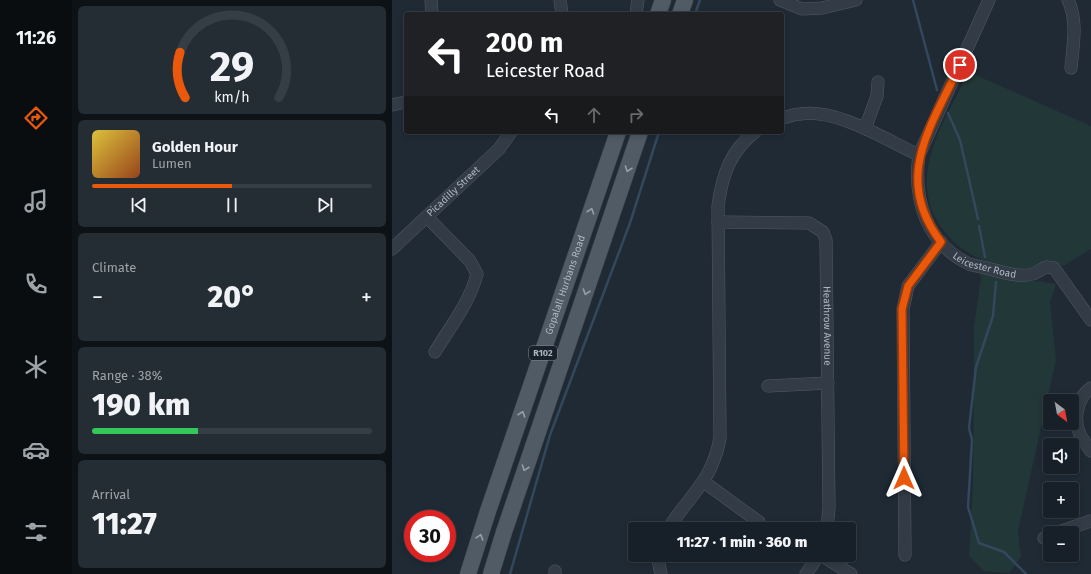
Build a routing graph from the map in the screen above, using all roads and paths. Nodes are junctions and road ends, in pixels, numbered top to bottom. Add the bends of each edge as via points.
1 (431, 0) edge
2 (560, 0) edge
3 (638, 0) edge
4 (663, 0) edge
5 (685, 0) edge
6 (780, 0) edge
7 (856, 0) edge
8 (989, 0) edge
9 (1068, 0) edge
10 (432, 12) edge
11 (562, 12) edge
12 (636, 12) edge
13 (659, 12) edge
14 (681, 12) edge
15 (1071, 68) dead end
16 (878, 82) dead end
17 (404, 102) edge
18 (392, 105) edge
19 (784, 117) edge
20 (865, 129) junction
21 (510, 134) edge
22 (617, 134) edge
23 (639, 134) edge
24 (752, 134) edge
25 (919, 155) junction
26 (427, 217) junction
27 (718, 222) junction
28 (941, 242) junction
29 (392, 249) edge
30 (1091, 320) edge
31 (435, 352) dead end
32 (768, 386) dead end
33 (828, 386) junction
34 (1091, 388) edge
35 (782, 390) dead end
36 (1091, 451) edge
37 (704, 482) junction
38 (1091, 520) edge
39 (673, 522) edge
40 (759, 522) dead end
41 (828, 522) edge
42 (1075, 526) edge
43 (905, 555) dead end
44 (658, 562) edge
45 (815, 562) edge
46 (831, 562) edge
47 (468, 574) edge
48 (491, 574) edge
49 (661, 574) edge
50 (806, 574) edge
51 (851, 574) edge

1 - 10 street
2 - 11 street
3 - 12 street
4 - 13 main road
5 - 14 main road
6 - 7 street via 802,9 822,8
8 - 25 street, Leicester Road
9 - 15 street via 1073,11
16 - 20 street via 877,96
17 - 18 street
19 - 20 street via 801,113 839,117
20 - 25 street
21 - 26 street, Picadilly Street via 499,149
47 -> 22 main road, Gopalall Hurbans Road / R102
23 -> 48 main road, R102
24 - 27 street via 732,158 722,179
25 - 28 street, Leicester Road via 917,192 930,228
26 - 29 street, Picadilly Street
26 - 31 street via 470,261 476,274 466,301
27 - 33 street, Heathrow Avenue via 809,222 823,232 826,240
27 - 37 street via 720,438 717,455
28 - 30 street, Leicester Road via 970,264 995,270 1029,275 1051,267 1062,277
28 - 43 street via 908,286 902,309
32 - 33 street
33 - 35 street
33 - 41 street, Heathrow Avenue
34 - 36 street via 1082,397 1077,418 1080,433
37 - 39 street
37 - 40 street
38 - 42 street
44 - 49 street
45 - 50 street
46 - 51 street

